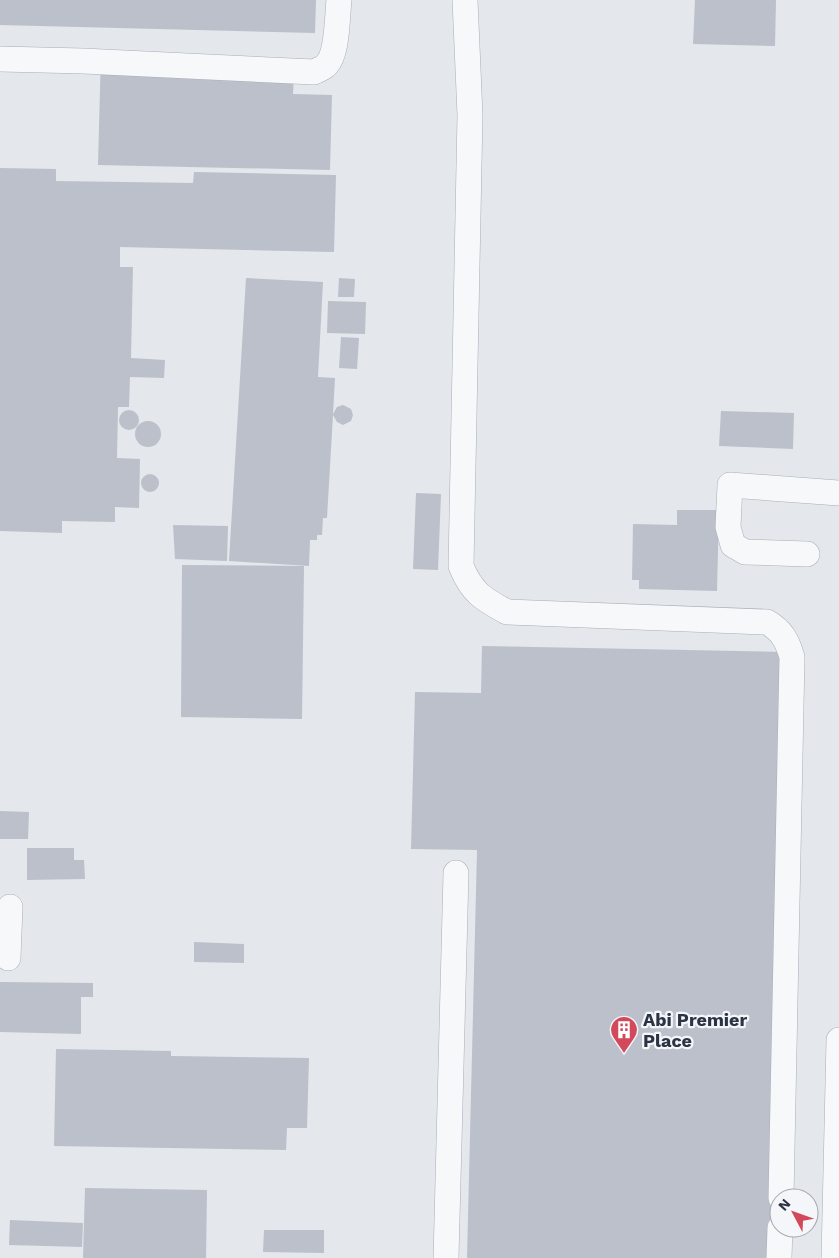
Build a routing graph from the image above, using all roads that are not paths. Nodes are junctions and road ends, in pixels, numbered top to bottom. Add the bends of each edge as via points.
1 (338, 0) edge
2 (465, 0) edge
3 (0, 59) edge
4 (839, 493) edge
5 (807, 554) dead end
6 (456, 872) dead end
7 (10, 907) dead end
8 (8, 958) dead end
9 (839, 1040) edge
10 (781, 1188) edge
11 (780, 1238) edge
12 (446, 1258) edge
13 (779, 1258) edge
14 (834, 1258) edge

1 - 3 street via 332,55 326,66 314,72
2 - 10 street via 470,115 461,566 467,582 481,598 507,612 767,622 780,630 788,643 792,657
4 - 5 street via 731,477 728,527 733,545 745,552
6 - 12 street
7 - 8 street
9 - 14 street
11 - 13 street

